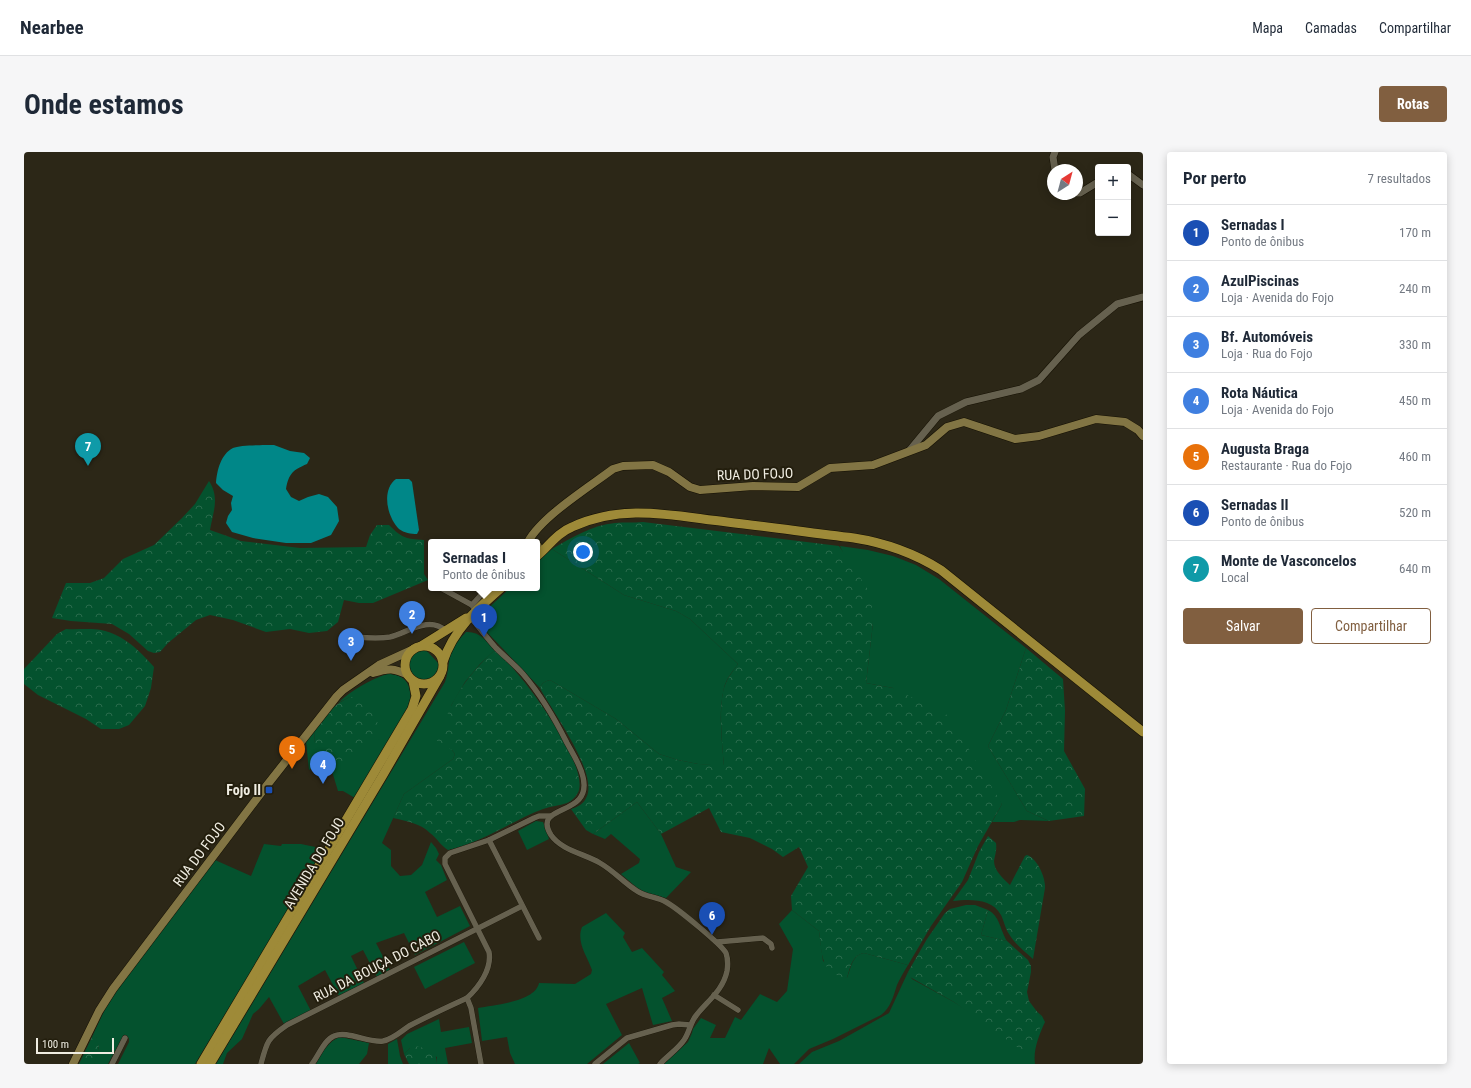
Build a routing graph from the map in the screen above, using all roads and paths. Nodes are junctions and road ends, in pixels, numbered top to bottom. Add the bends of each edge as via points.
1 (1055, 152) edge
2 (1054, 164) edge
3 (1131, 176) edge
4 (1095, 184) edge
5 (1143, 185) edge
6 (1083, 192) edge
7 (1143, 298) edge
8 (1143, 436) edge
9 (909, 450) junction
10 (535, 539) edge
11 (540, 543) edge
12 (540, 544) edge
13 (445, 591) edge
14 (486, 591) edge
15 (497, 591) edge
16 (472, 611) junction
17 (446, 631) junction
18 (355, 637) dead end
19 (418, 648) junction
20 (443, 662) junction
21 (365, 676) junction
22 (440, 676) junction
23 (411, 678) junction
24 (1143, 732) edge
25 (1143, 738) edge
26 (550, 816) junction
27 (489, 840) junction
28 (522, 906) junction
29 (478, 929) junction
30 (539, 938) dead end
31 (717, 942) junction
32 (772, 948) dead end
33 (714, 995) junction
34 (467, 998) junction
35 (738, 1010) dead end
36 (690, 1024) junction
37 (125, 1038) dead end
38 (73, 1064) edge
39 (112, 1064) edge
40 (201, 1064) edge
41 (210, 1064) edge
42 (261, 1064) edge
43 (312, 1064) edge
44 (481, 1064) edge
45 (595, 1064) edge
46 (660, 1064) edge

1 - 2 street
3 - 5 street
4 - 6 street
7 - 9 street via 1117,304 1079,335 1039,380 1021,389 966,402 938,416
8 - 9 main road, RUA DO FOJO via 1125,422 1096,419 1039,436 1015,439 964,422 947,427 926,445
9 - 10 main road, RUA DO FOJO via 873,465 830,468 798,487 753,486 700,490 690,487 669,472 653,465 623,466 613,470 547,518 537,528
11 - 24 main road via 600,517 630,513 751,525 883,544 918,556 952,577
12 - 25 main road via 599,522 637,517 855,542 893,551 918,561 943,576
13 - 16 street
14 - 16 street
15 - 16 main road
16 - 17 main road
16 - 20 main road, AVENIDA DO FOJO via 449,645
16 - 26 street via 497,648 533,687 578,763 584,779 580,798 577,803
17 - 18 street via 438,626 424,625 391,636
17 - 19 main road
19 - 20 main road via 433,648 438,651
19 - 21 main road, RUA DO FOJO via 379,665
19 - 23 main road, AVENIDA DO FOJO via 406,658 405,664
20 - 22 main road, AVENIDA DO FOJO via 444,667
21 - 23 main road, RUA DO FOJO via 390,669
21 - 38 main road, RUA DO FOJO via 343,690 319,717 113,989
22 - 23 main road via 431,683 419,684
22 - 41 main road, AVENIDA DO FOJO
23 - 40 main road, AVENIDA DO FOJO via 416,696 412,709
26 - 27 street via 534,818
26 - 31 street via 548,827 557,841 609,868 638,892 668,903
27 - 28 street
27 - 29 street via 450,854 445,861
28 - 29 street, RUA DA BOUÇA DO CABO
28 - 30 street
29 - 34 street via 490,960 480,984
29 - 42 street, RUA DA BOUÇA DO CABO via 287,1026 269,1039
31 - 32 street via 764,938
31 - 33 street via 726,953 728,966 724,980
33 - 35 street
33 - 36 street
34 - 43 street via 380,1041 345,1035 334,1036
34 - 44 street
36 - 45 street via 672,1025 627,1038
36 - 46 street via 683,1041
37 - 39 street

